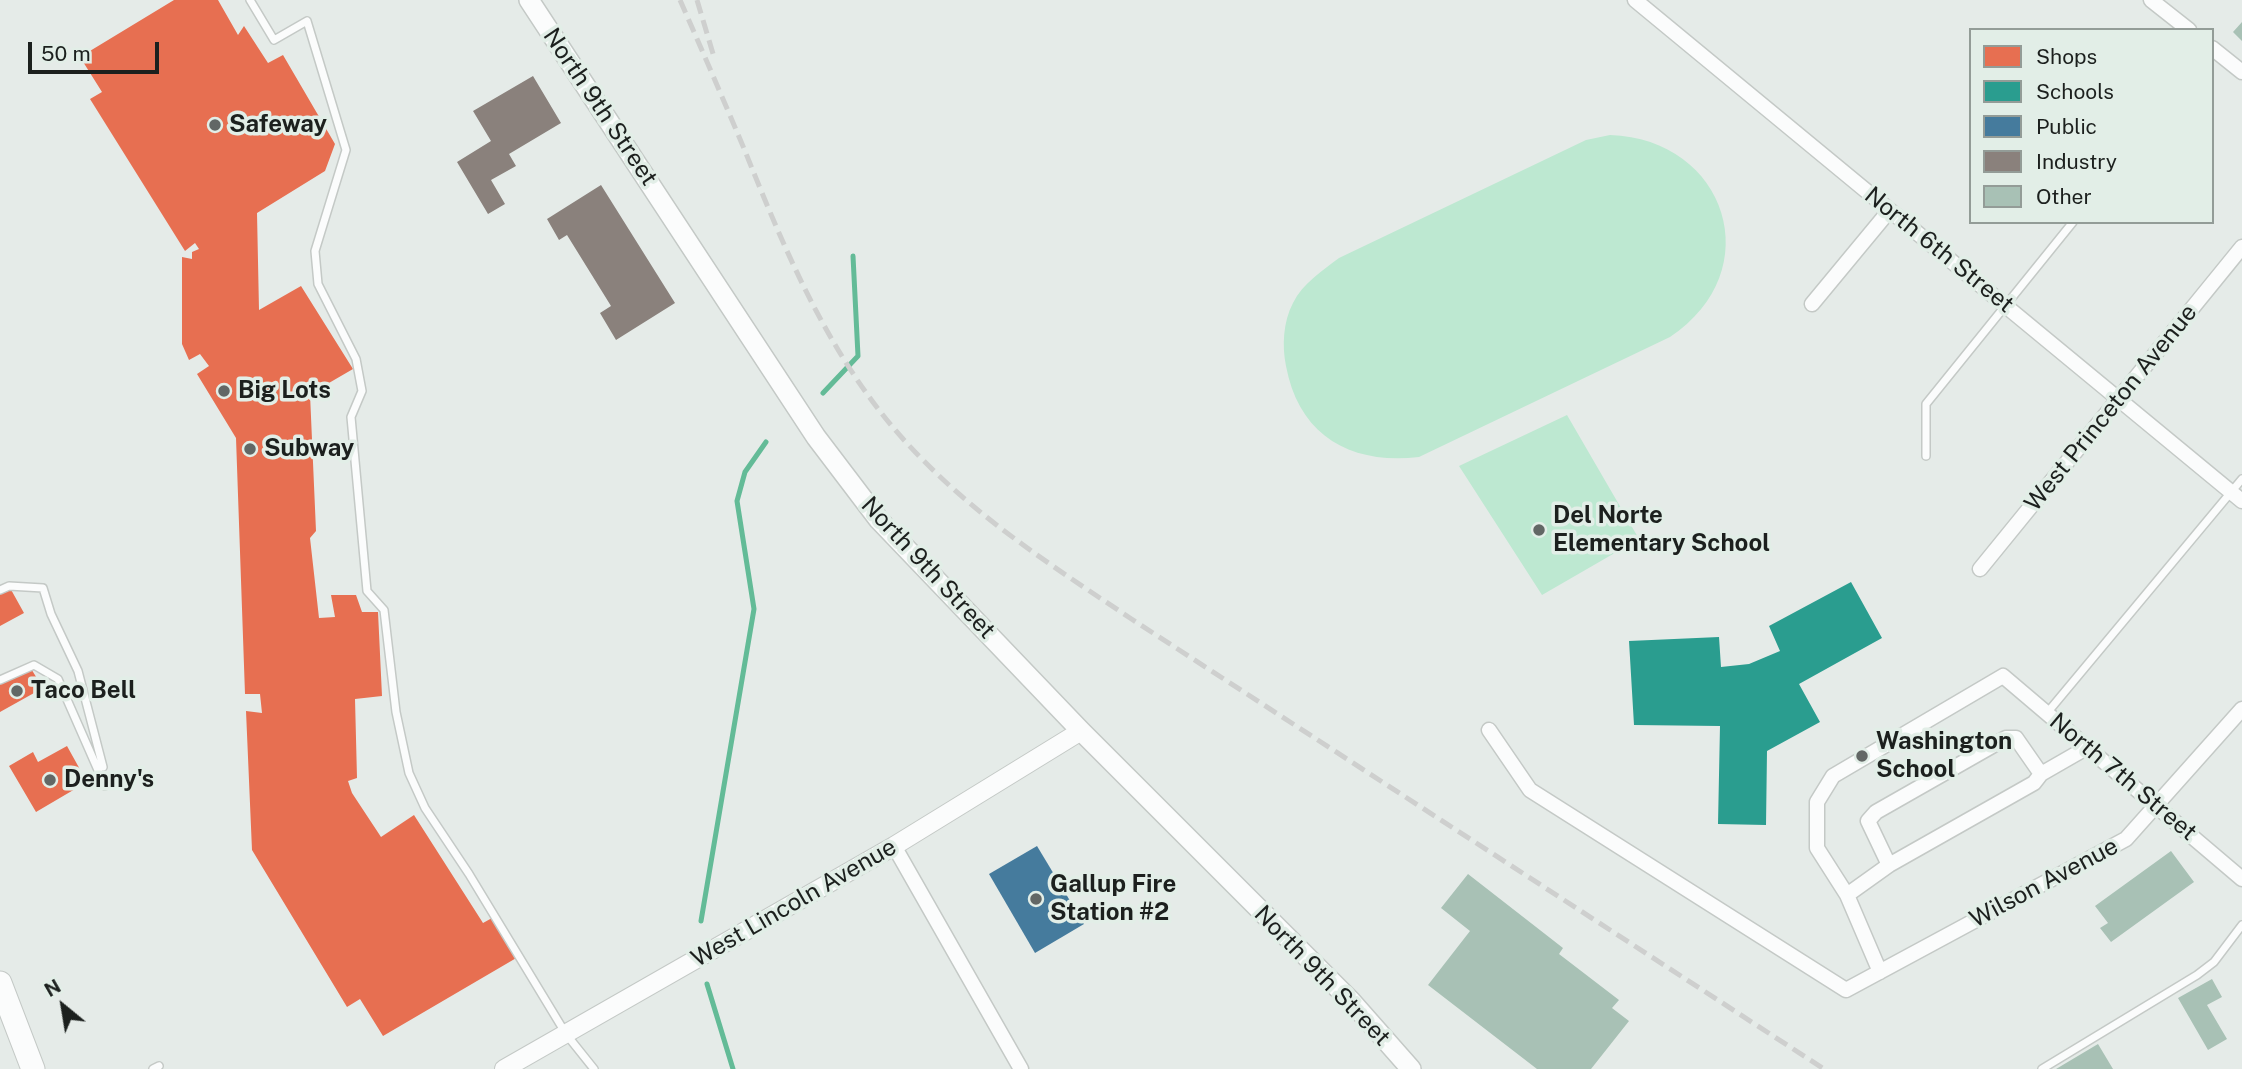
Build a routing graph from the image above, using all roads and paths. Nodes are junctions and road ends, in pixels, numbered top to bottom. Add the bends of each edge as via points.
1 (250, 0) edge
2 (529, 0) edge
3 (1635, 0) edge
4 (2151, 0) edge
5 (2186, 28) edge
6 (2214, 52) edge
7 (2242, 72) edge
8 (1889, 211) junction
9 (2071, 224) edge
10 (2242, 247) edge
11 (1812, 304) dead end
12 (2006, 304) junction
13 (2118, 397) junction
14 (1926, 456) dead end
15 (2242, 479) edge
16 (2237, 496) edge
17 (1980, 569) dead end
18 (0, 590) edge
19 (0, 680) edge
20 (2242, 709) edge
21 (2047, 713) junction
22 (1489, 730) dead end
23 (1081, 731) junction
24 (2088, 747) junction
25 (103, 767) dead end
26 (2041, 774) junction
27 (105, 786) dead end
28 (2158, 806) junction
29 (894, 846) junction
30 (1889, 865) junction
31 (2242, 879) edge
32 (1847, 895) junction
33 (2242, 925) edge
34 (1880, 972) junction
35 (0, 983) edge
36 (566, 1034) junction
37 (33, 1069) edge
38 (504, 1069) edge
39 (593, 1069) edge
40 (1021, 1069) edge
41 (1411, 1069) edge
42 (2042, 1069) edge

1 - 36 lane via 274,40 307,21 346,150 315,251 318,284 356,359 362,391 351,417 367,591 384,610 396,712 410,773 425,808
2 - 23 main road, North 9th Street via 816,437 879,520
3 - 8 street, North 6th Street
4 - 5 street
6 - 7 street
8 - 11 street
8 - 12 street, North 6th Street
9 - 12 lane
10 - 13 street, West Princeton Avenue
12 - 13 street, North 6th Street
12 - 14 lane via 1926,404
13 - 16 street, North 6th Street
13 - 17 street, West Princeton Avenue
15 - 16 lane
16 - 21 lane
18 - 25 lane via 9,586 43,588 78,671
19 - 27 lane via 34,665 58,679
20 - 28 street, Wilson Avenue
21 - 24 street, North 7th Street
21 - 32 street, North 7th Street via 2003,676 1833,776 1817,802 1817,848
22 - 34 street, Wilson Avenue via 1530,790 1846,990
23 - 29 street, West Lincoln Avenue
23 - 41 main road, North 9th Street via 1351,1001
24 - 26 street
24 - 28 street, North 7th Street
26 - 30 street via 2034,783
26 - 30 street via 2016,738 2006,738 1877,812 1868,821
28 - 31 street, North 7th Street
28 - 34 street, Wilson Avenue via 2126,839
29 - 36 street, West Lincoln Avenue
29 - 40 street
30 - 32 street
32 - 34 street
33 - 42 lane via 2214,962 2197,975
35 - 37 highway
36 - 38 street, West Lincoln Avenue
36 - 39 lane

